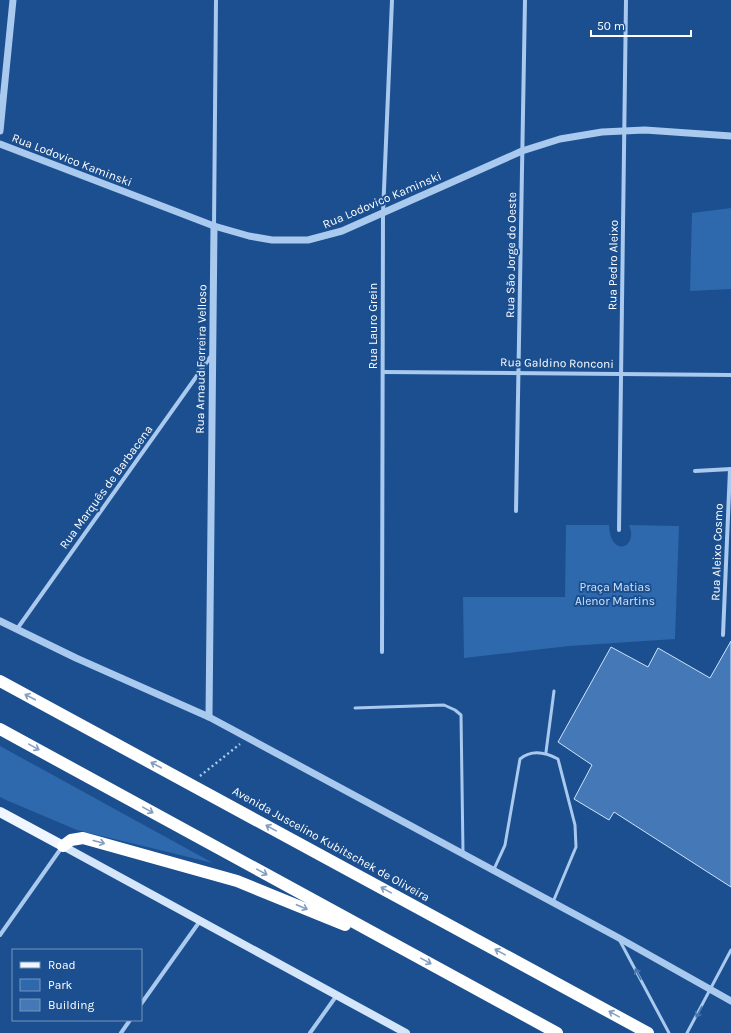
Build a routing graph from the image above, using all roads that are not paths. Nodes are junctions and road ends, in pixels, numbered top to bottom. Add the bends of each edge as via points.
1 (13, 0) edge
2 (216, 0) edge
3 (392, 0) edge
4 (525, 0) edge
5 (626, 0) edge
6 (624, 130) junction
7 (0, 131) edge
8 (731, 136) edge
9 (0, 144) edge
10 (522, 151) junction
11 (383, 213) junction
12 (214, 226) junction
13 (212, 355) junction
14 (383, 372) junction
15 (519, 373) junction
16 (621, 374) junction
17 (731, 376) edge
18 (731, 469) edge
19 (695, 471) dead end
20 (516, 511) dead end
21 (619, 530) dead end
22 (0, 621) edge
23 (16, 630) junction
24 (723, 635) dead end
25 (382, 652) dead end
26 (0, 681) edge
27 (554, 691) dead end
28 (355, 708) dead end
29 (208, 717) junction
30 (0, 729) edge
31 (546, 752) junction
32 (0, 812) edge
33 (63, 846) junction
34 (463, 854) junction
35 (494, 871) junction
36 (553, 903) junction
37 (200, 921) junction
38 (0, 935) edge
39 (619, 938) junction
40 (731, 950) edge
41 (406, 951) junction
42 (711, 991) junction
43 (337, 995) junction
44 (731, 1001) edge
45 (142, 1003) edge
46 (129, 1021) edge
47 (121, 1033) edge
48 (310, 1033) edge
49 (406, 1033) edge
50 (557, 1033) edge
51 (648, 1033) edge
52 (669, 1033) edge
53 (688, 1033) edge

1 - 7 street
2 - 12 street, Rua Arnaud Ferreira Velloso
3 - 11 street, Rua Lauro Grein
4 - 10 street, Rua São Jorge do Oeste
5 - 6 street, Rua Pedro Aleixo
6 - 8 street, Rua Lodovico Kaminski via 672,130
6 - 10 street, Rua Lodovico Kaminski via 578,134
6 - 16 street, Rua Pedro Aleixo
9 - 12 street, Rua Lodovico Kaminski
10 - 11 street, Rua Lodovico Kaminski
10 - 15 street, Rua São Jorge do Oeste
11 - 12 street, Rua Lodovico Kaminski via 342,231 308,240 272,240
11 - 14 street, Rua Lauro Grein
12 - 13 street, Rua Arnaud Ferreira Velloso
13 - 23 street, Rua Marquês de Barbacena
13 - 29 street, Rua Arnaud Ferreira Velloso
14 - 15 street, Rua Galdino Ronconi
14 - 25 street, Rua Lauro Grein
15 - 16 street, Rua Galdino Ronconi
15 - 20 street, Rua São Jorge do Oeste
16 - 17 street, Rua Galdino Ronconi
16 - 21 street, Rua Pedro Aleixo
18 - 19 street
18 - 24 street, Rua Aleixo Cosmo
22 - 23 street
23 - 29 street
51 -> 26 highway, Avenida Juscelino Kubitschek de Oliveira
27 - 31 lane
28 - 34 lane via 444,705 461,715
29 - 34 street
30 -> 41 highway
31 - 35 lane via 527,753 520,759 505,845
31 - 36 lane via 558,758 575,825 576,847
32 - 33 main road
33 - 37 main road
33 - 38 street
33 -> 41 highway via 71,840 83,838 211,872
34 - 35 street
35 - 36 street
36 - 39 street
37 - 43 main road
37 - 45 street
39 - 42 street
52 -> 39 lane
40 - 42 lane
41 -> 50 highway
42 - 44 street
42 -> 53 lane
43 - 48 street
43 - 49 main road
46 - 47 street

